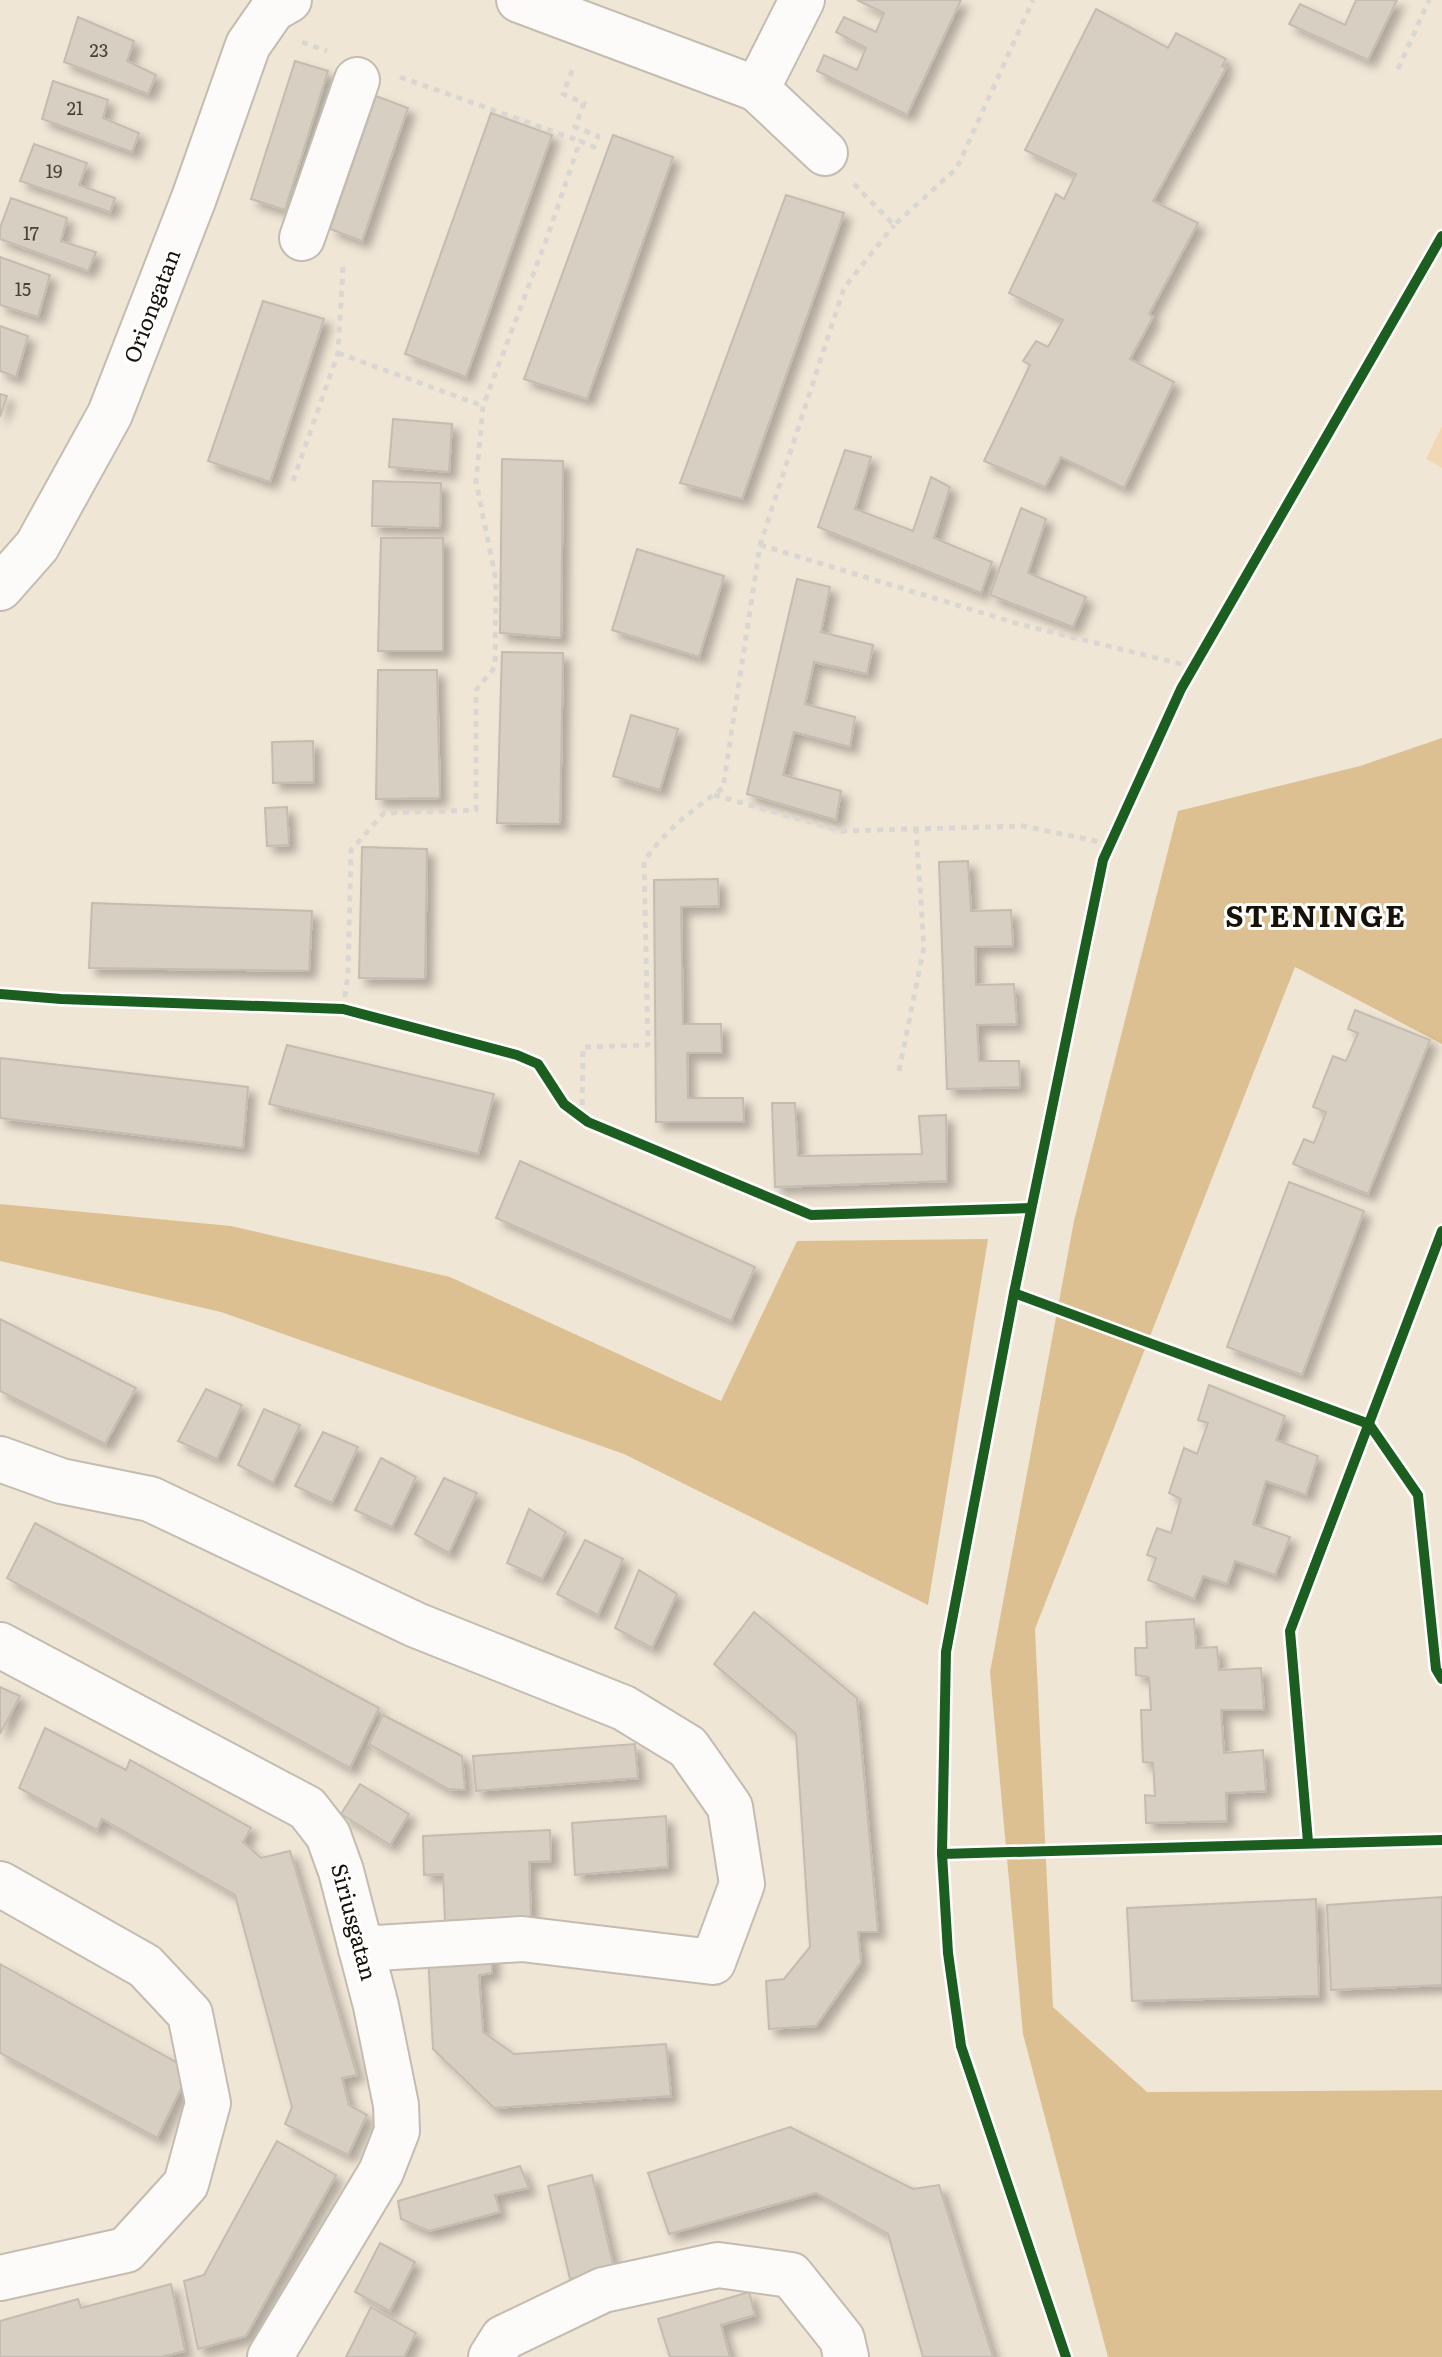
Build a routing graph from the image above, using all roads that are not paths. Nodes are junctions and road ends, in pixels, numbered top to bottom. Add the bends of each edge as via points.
1 (519, 0) edge
2 (802, 0) edge
3 (278, 3) edge
4 (362, 69) road end
5 (757, 89) junction
6 (825, 153) road end
7 (302, 238) dead end
8 (0, 588) edge
9 (0, 1459) edge
10 (0, 1645) edge
11 (0, 1884) edge
12 (361, 1949) junction
13 (0, 2278) edge
14 (270, 2357) edge
15 (491, 2357) edge
16 (846, 2357) edge

1 - 5 street
2 - 5 street
3 - 8 street, Oriongatan via 248,45 110,414 37,546
4 - 7 street
5 - 6 street
9 - 12 street via 61,1481 150,1499 416,1625 624,1708 688,1747 730,1807 742,1884 713,1962 522,1939
10 - 12 street, Siriusgatan via 307,1808 328,1835
11 - 13 street via 145,1966 190,2014 208,2103 186,2184 126,2250
12 - 14 street, Siriusgatan via 396,2105 397,2131 381,2172
15 - 16 street via 503,2338 603,2290 718,2265 791,2275 842,2339

